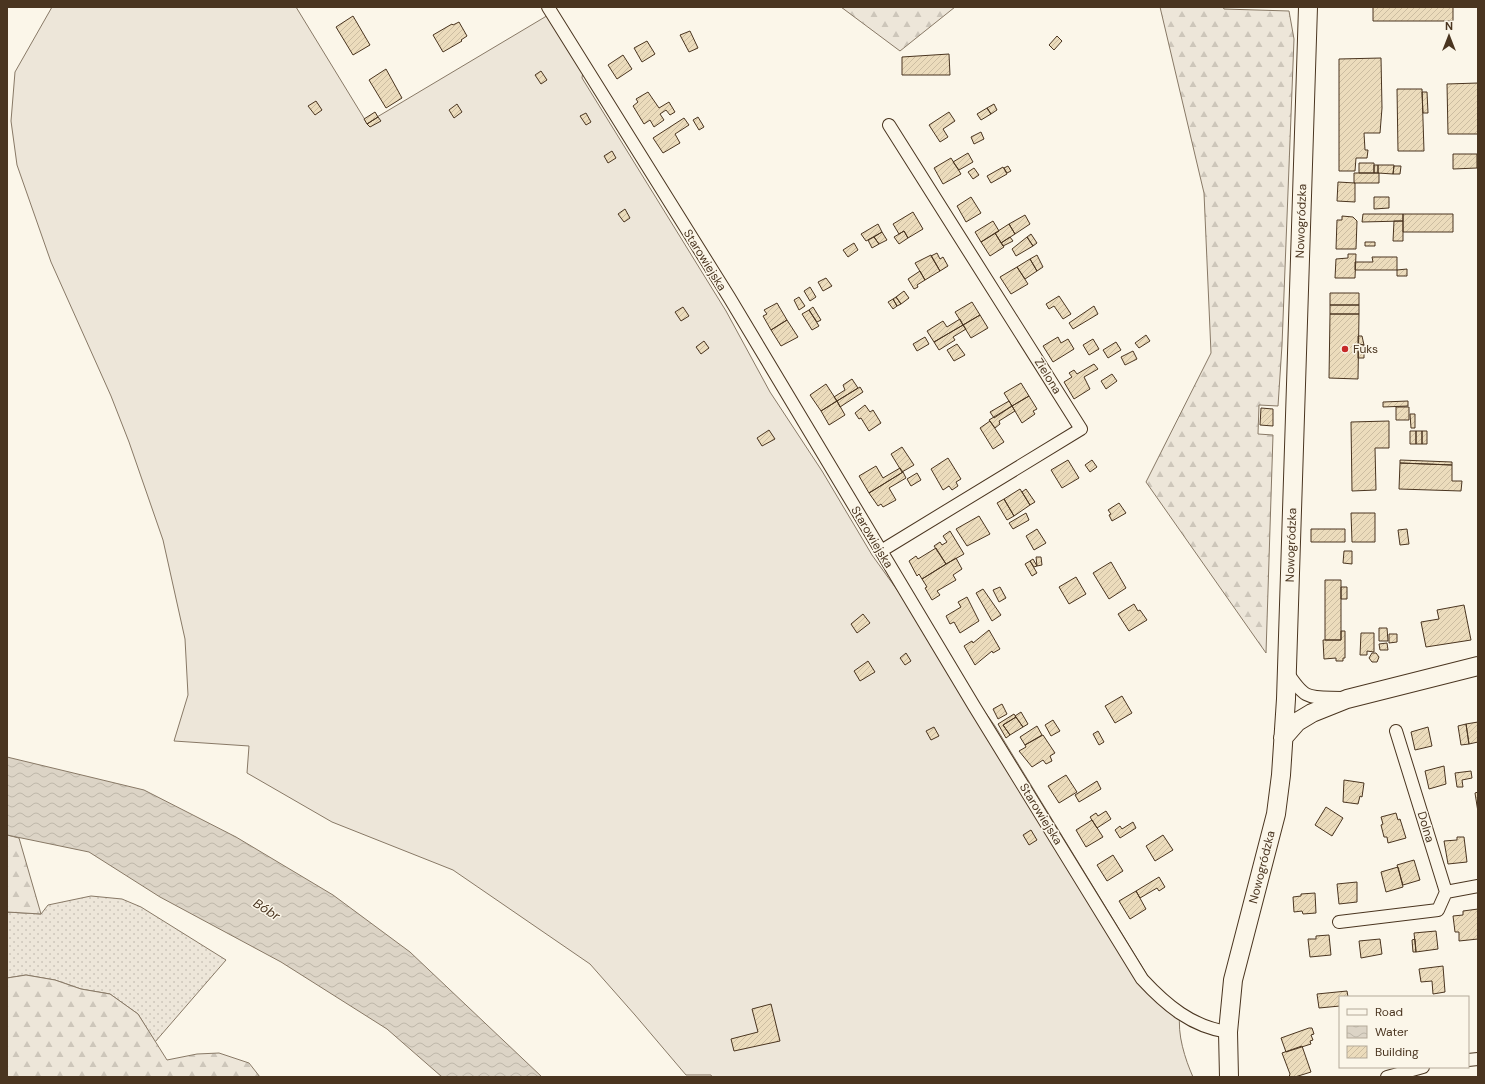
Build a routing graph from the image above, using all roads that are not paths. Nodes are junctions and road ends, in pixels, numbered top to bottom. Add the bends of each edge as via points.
1 (548, 7) edge
2 (1308, 7) edge
3 (889, 125) dead end
4 (881, 551) junction
5 (1478, 666) edge
6 (1287, 672) junction
7 (1348, 699) junction
8 (1396, 731) dead end
9 (1283, 738) junction
10 (1478, 886) edge
11 (1446, 892) junction
12 (1339, 922) dead end
13 (1228, 1032) junction
14 (1419, 1068) edge
15 (1229, 1077) edge
16 (1387, 1077) edge

1 - 4 street, Starowiejska via 729,297
2 - 6 main road, Nowogródzka
3 - 4 street, Zielona via 1081,429
4 - 13 street, Starowiejska via 1142,979 1161,1000 1189,1019 1213,1030
5 - 7 main road
6 - 7 street via 1306,695
6 - 9 main road, Nowogródzka
7 - 9 main road via 1312,713 1297,722
8 - 11 street, Dolna
9 - 13 main road, Nowogródzka via 1276,814 1233,980
10 - 11 street
11 - 12 street via 1438,910
13 - 15 main road, Nowogródzka
14 - 16 street

